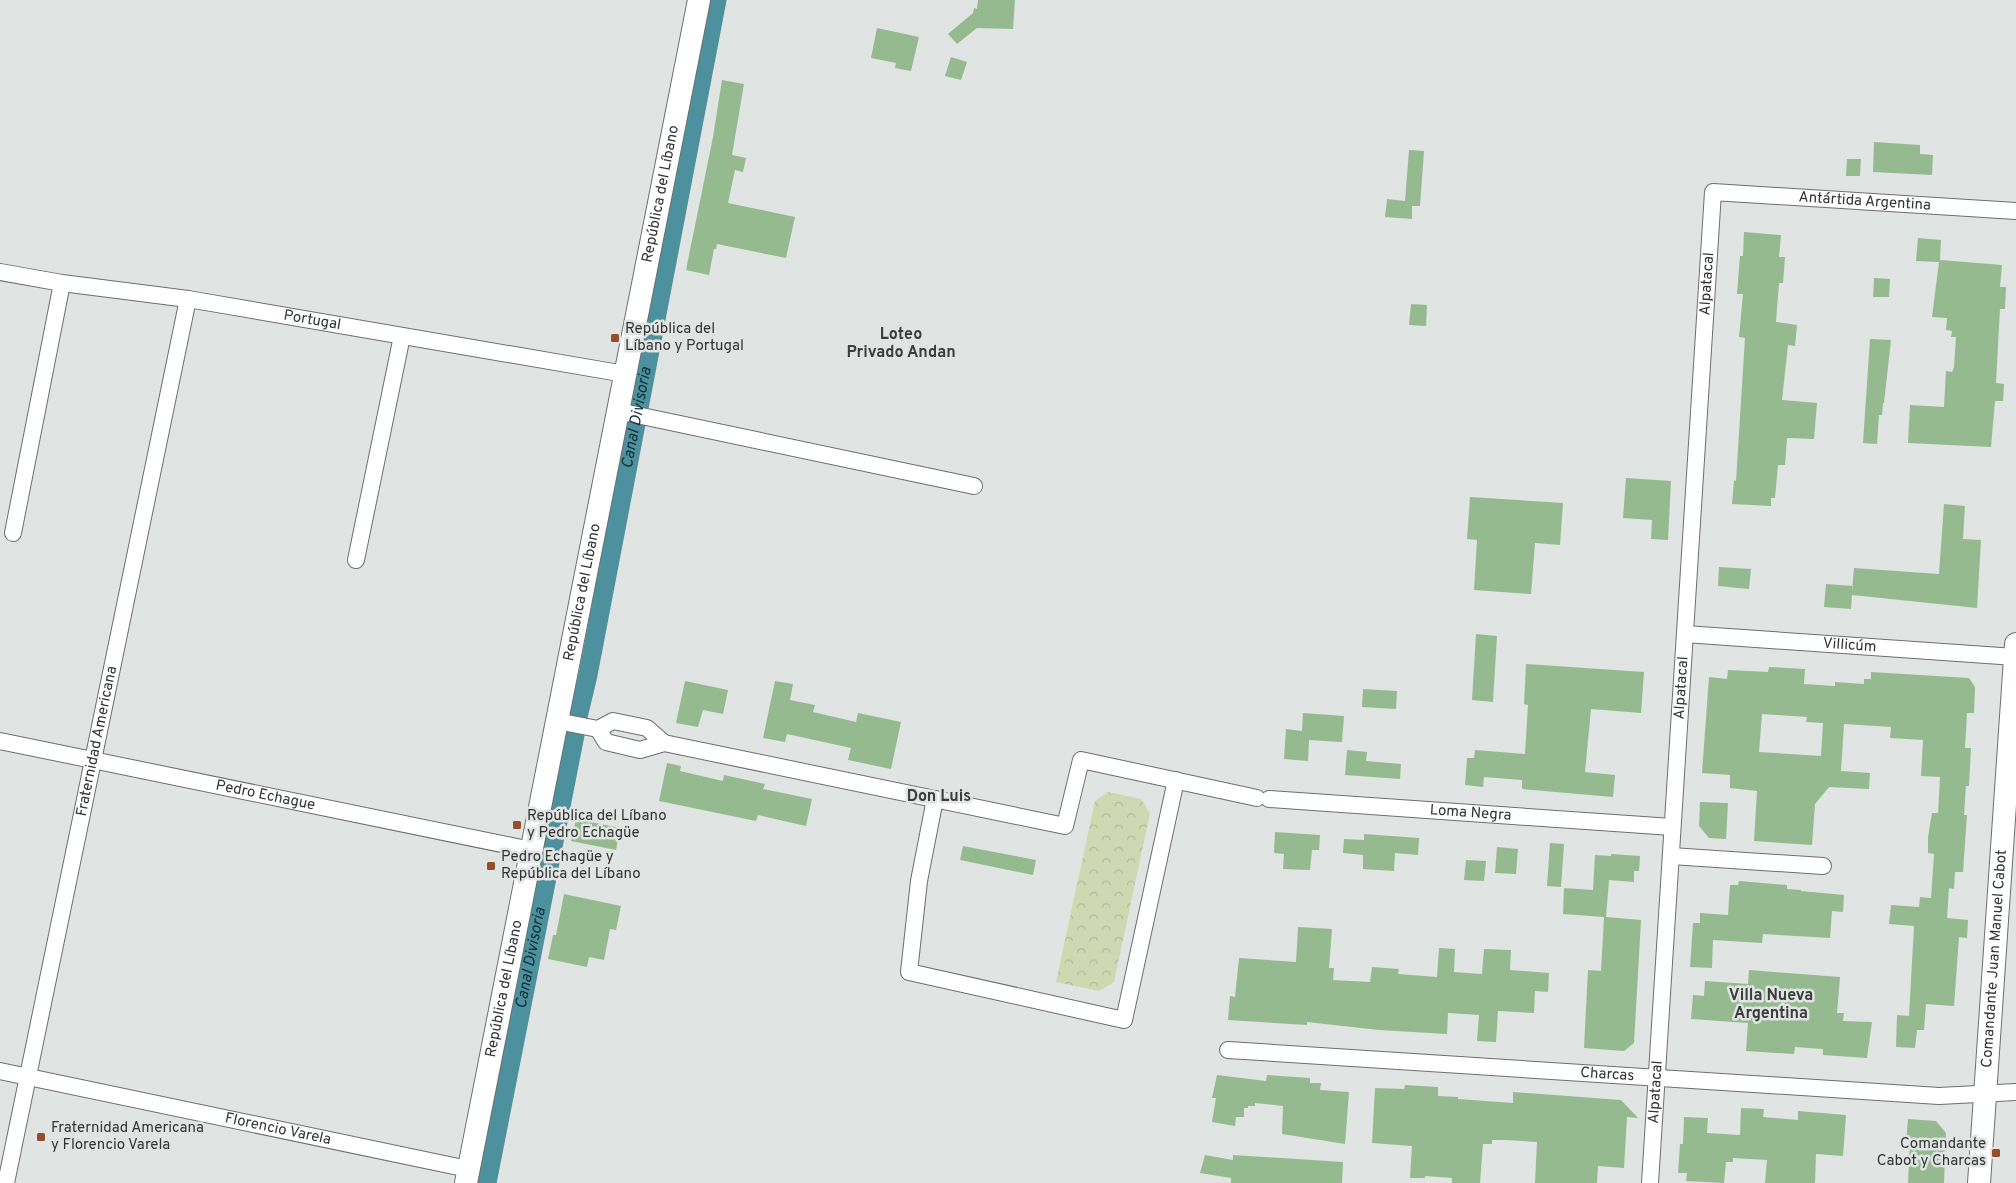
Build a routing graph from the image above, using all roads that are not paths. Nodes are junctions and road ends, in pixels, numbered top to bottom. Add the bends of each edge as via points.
1 (699, 0) edge
2 (1713, 192) joint
3 (2016, 211) edge
4 (0, 272) edge
5 (62, 283) junction
6 (188, 299) junction
7 (402, 336) junction
8 (625, 374) junction
9 (618, 411) junction
10 (974, 486) dead end
11 (13, 533) dead end
12 (356, 560) dead end
13 (1685, 634) junction
14 (2016, 651) edge
15 (557, 720) junction
16 (598, 729) junction
17 (0, 742) edge
18 (664, 743) junction
19 (93, 760) junction
20 (1176, 780) junction
21 (935, 799) junction
22 (1672, 828) junction
23 (531, 850) junction
24 (1671, 856) junction
25 (1823, 866) dead end
26 (1228, 1050) dead end
27 (0, 1071) edge
28 (28, 1076) junction
29 (1656, 1078) junction
30 (2016, 1092) edge
31 (1985, 1094) junction
32 (467, 1176) edge
33 (6, 1183) edge
34 (1650, 1183) edge
35 (1979, 1183) edge

1 - 8 main road, República del Líbano
2 - 3 street, Antártida Argentina
2 - 13 street, Alpatacal
4 - 5 street, Portugal
5 - 6 street, Portugal
5 - 11 street
6 - 7 street, Portugal
6 - 19 street, Fraternidad Americana
7 - 8 street, Portugal
7 - 12 street
8 - 9 main road, República del Líbano
9 - 10 street
9 - 15 main road, República del Líbano
13 - 14 street, Villicúm
13 - 22 street, Alpatacal
14 - 31 main road, Comandante Juan Manuel Cabot
15 - 16 street
15 - 23 main road, República del Líbano
16 - 18 street via 613,720 647,728
16 - 18 street via 606,742 640,750
17 - 19 street, Pedro Echague
18 - 21 street
19 - 23 street, Pedro Echague
19 - 28 street, Fraternidad Americana
20 - 21 street, Loma Negra via 1081,760 1066,826
20 - 21 street via 1124,1020 909,972 919,881
20 - 22 street, Loma Negra via 1263,798
22 - 24 street, Alpatacal
23 - 32 main road, República del Líbano
24 - 25 street
24 - 29 street, Alpatacal
26 - 29 street, Charcas
27 - 28 street, Florencio Varela
28 - 32 street, Florencio Varela
28 - 33 street, Fraternidad Americana
29 - 31 street, Charcas via 1939,1096
29 - 34 street, Alpatacal
30 - 31 street, Charcas
31 - 35 main road, Comandante Juan Manuel Cabot

